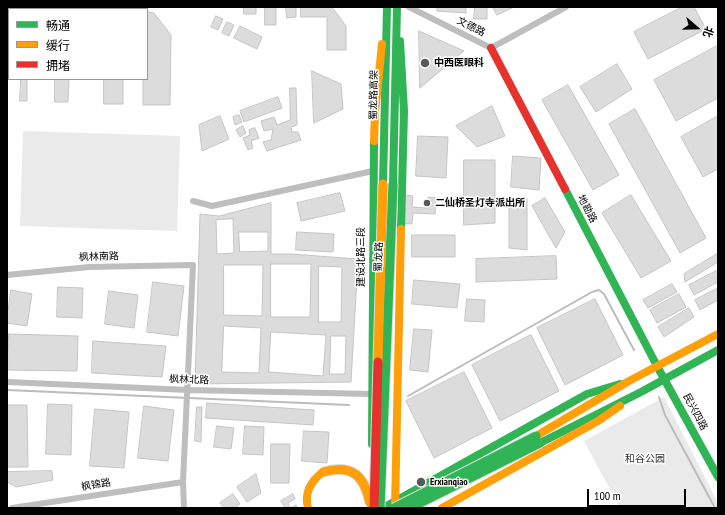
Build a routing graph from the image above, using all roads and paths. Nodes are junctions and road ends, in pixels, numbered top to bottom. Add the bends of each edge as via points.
1 (387, 7) edge
2 (397, 7) edge
3 (409, 7) edge
4 (566, 7) edge
5 (491, 48) junction
6 (373, 171) junction
7 (388, 184) junction
8 (193, 201) dead end
9 (7, 275) edge
10 (718, 334) edge
11 (718, 350) edge
12 (657, 366) junction
13 (665, 379) junction
14 (629, 381) junction
15 (7, 382) edge
16 (187, 392) junction
17 (641, 392) junction
18 (371, 394) junction
19 (538, 439) junction
20 (718, 477) edge
21 (183, 482) junction
22 (453, 505) edge
23 (394, 506) edge
24 (12, 508) edge
25 (184, 508) edge
26 (308, 508) edge
27 (372, 508) edge
28 (382, 508) edge
29 (410, 508) edge
30 (442, 508) edge

1 - 6 main road, 建设北路三段 via 375,113
1 - 7 main road, 蜀龙路高架
2 - 7 main road, 蜀龙路
2 - 23 main road via 404,110
3 - 5 street, 文德路
4 - 5 street, 文德路
5 - 12 main road, 地勘路
6 - 8 street via 212,206
6 - 18 main road, 建设北路三段
7 - 27 main road, 蜀龙路, bridge
7 - 28 main road, 蜀龙路, bridge
9 - 16 street, 枫林南路 via 89,267 193,265
10 - 12 main road
11 - 13 main road
12 - 13 main road, 地勘路
12 - 14 main road
13 - 17 main road
13 - 20 main road, 民兴四路
14 - 19 main road
14 - 23 main road via 587,394
15 - 16 street, 枫林北路
16 - 18 street, 枫林北路
16 - 21 street
17 - 19 main road
17 - 22 main road via 598,421
18 - 27 main road, 建设北路三段
19 - 23 main road, bridge
19 - 29 main road, bridge
21 - 24 street, 枫锦路
21 - 25 street
22 - 30 main road
23 - 28 main road
26 - 27 main road, bridge via 306,495 309,486 322,472 332,468 342,468 359,476 366,485

